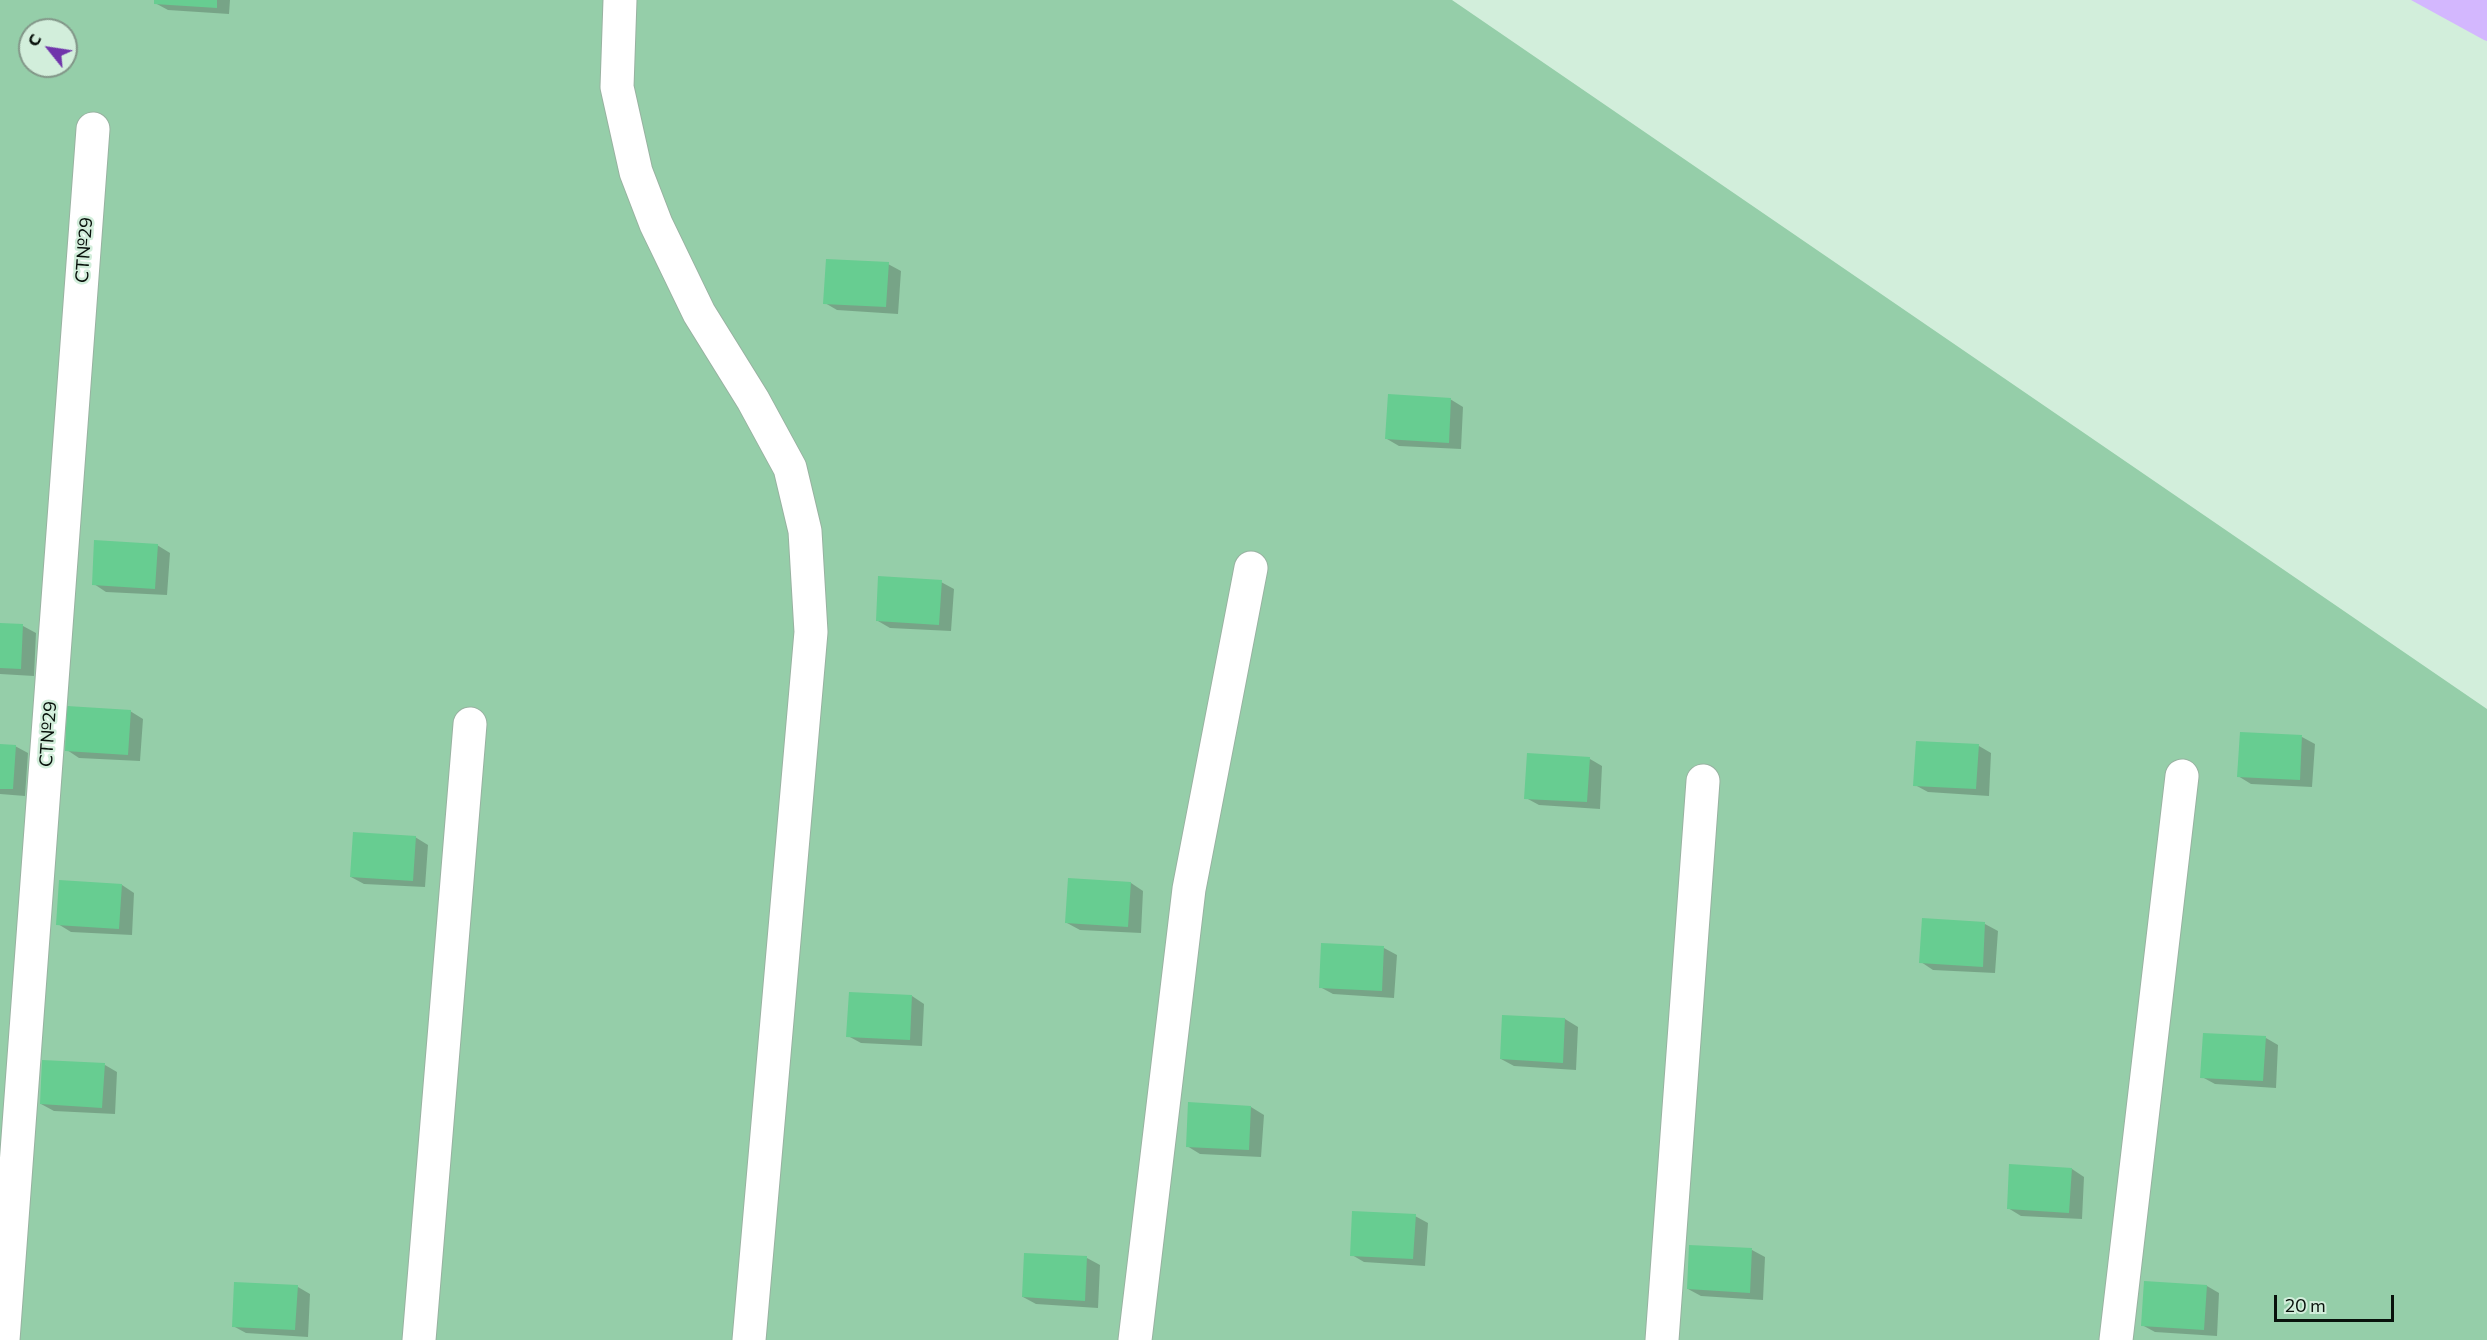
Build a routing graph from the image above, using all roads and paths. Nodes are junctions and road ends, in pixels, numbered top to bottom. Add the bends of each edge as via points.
1 (620, 0) edge
2 (93, 129) dead end
3 (1251, 568) dead end
4 (470, 724) dead end
5 (2182, 776) dead end
6 (1703, 781) dead end
7 (3, 1340) edge
8 (419, 1340) edge
9 (749, 1340) edge
10 (1135, 1340) edge
11 (1662, 1340) edge
12 (2116, 1340) edge

1 - 9 street via 617,87 636,172 699,313 790,468 805,531 812,632
2 - 7 street, СТ№29
3 - 10 street via 1189,889
4 - 8 street
5 - 12 street
6 - 11 street

